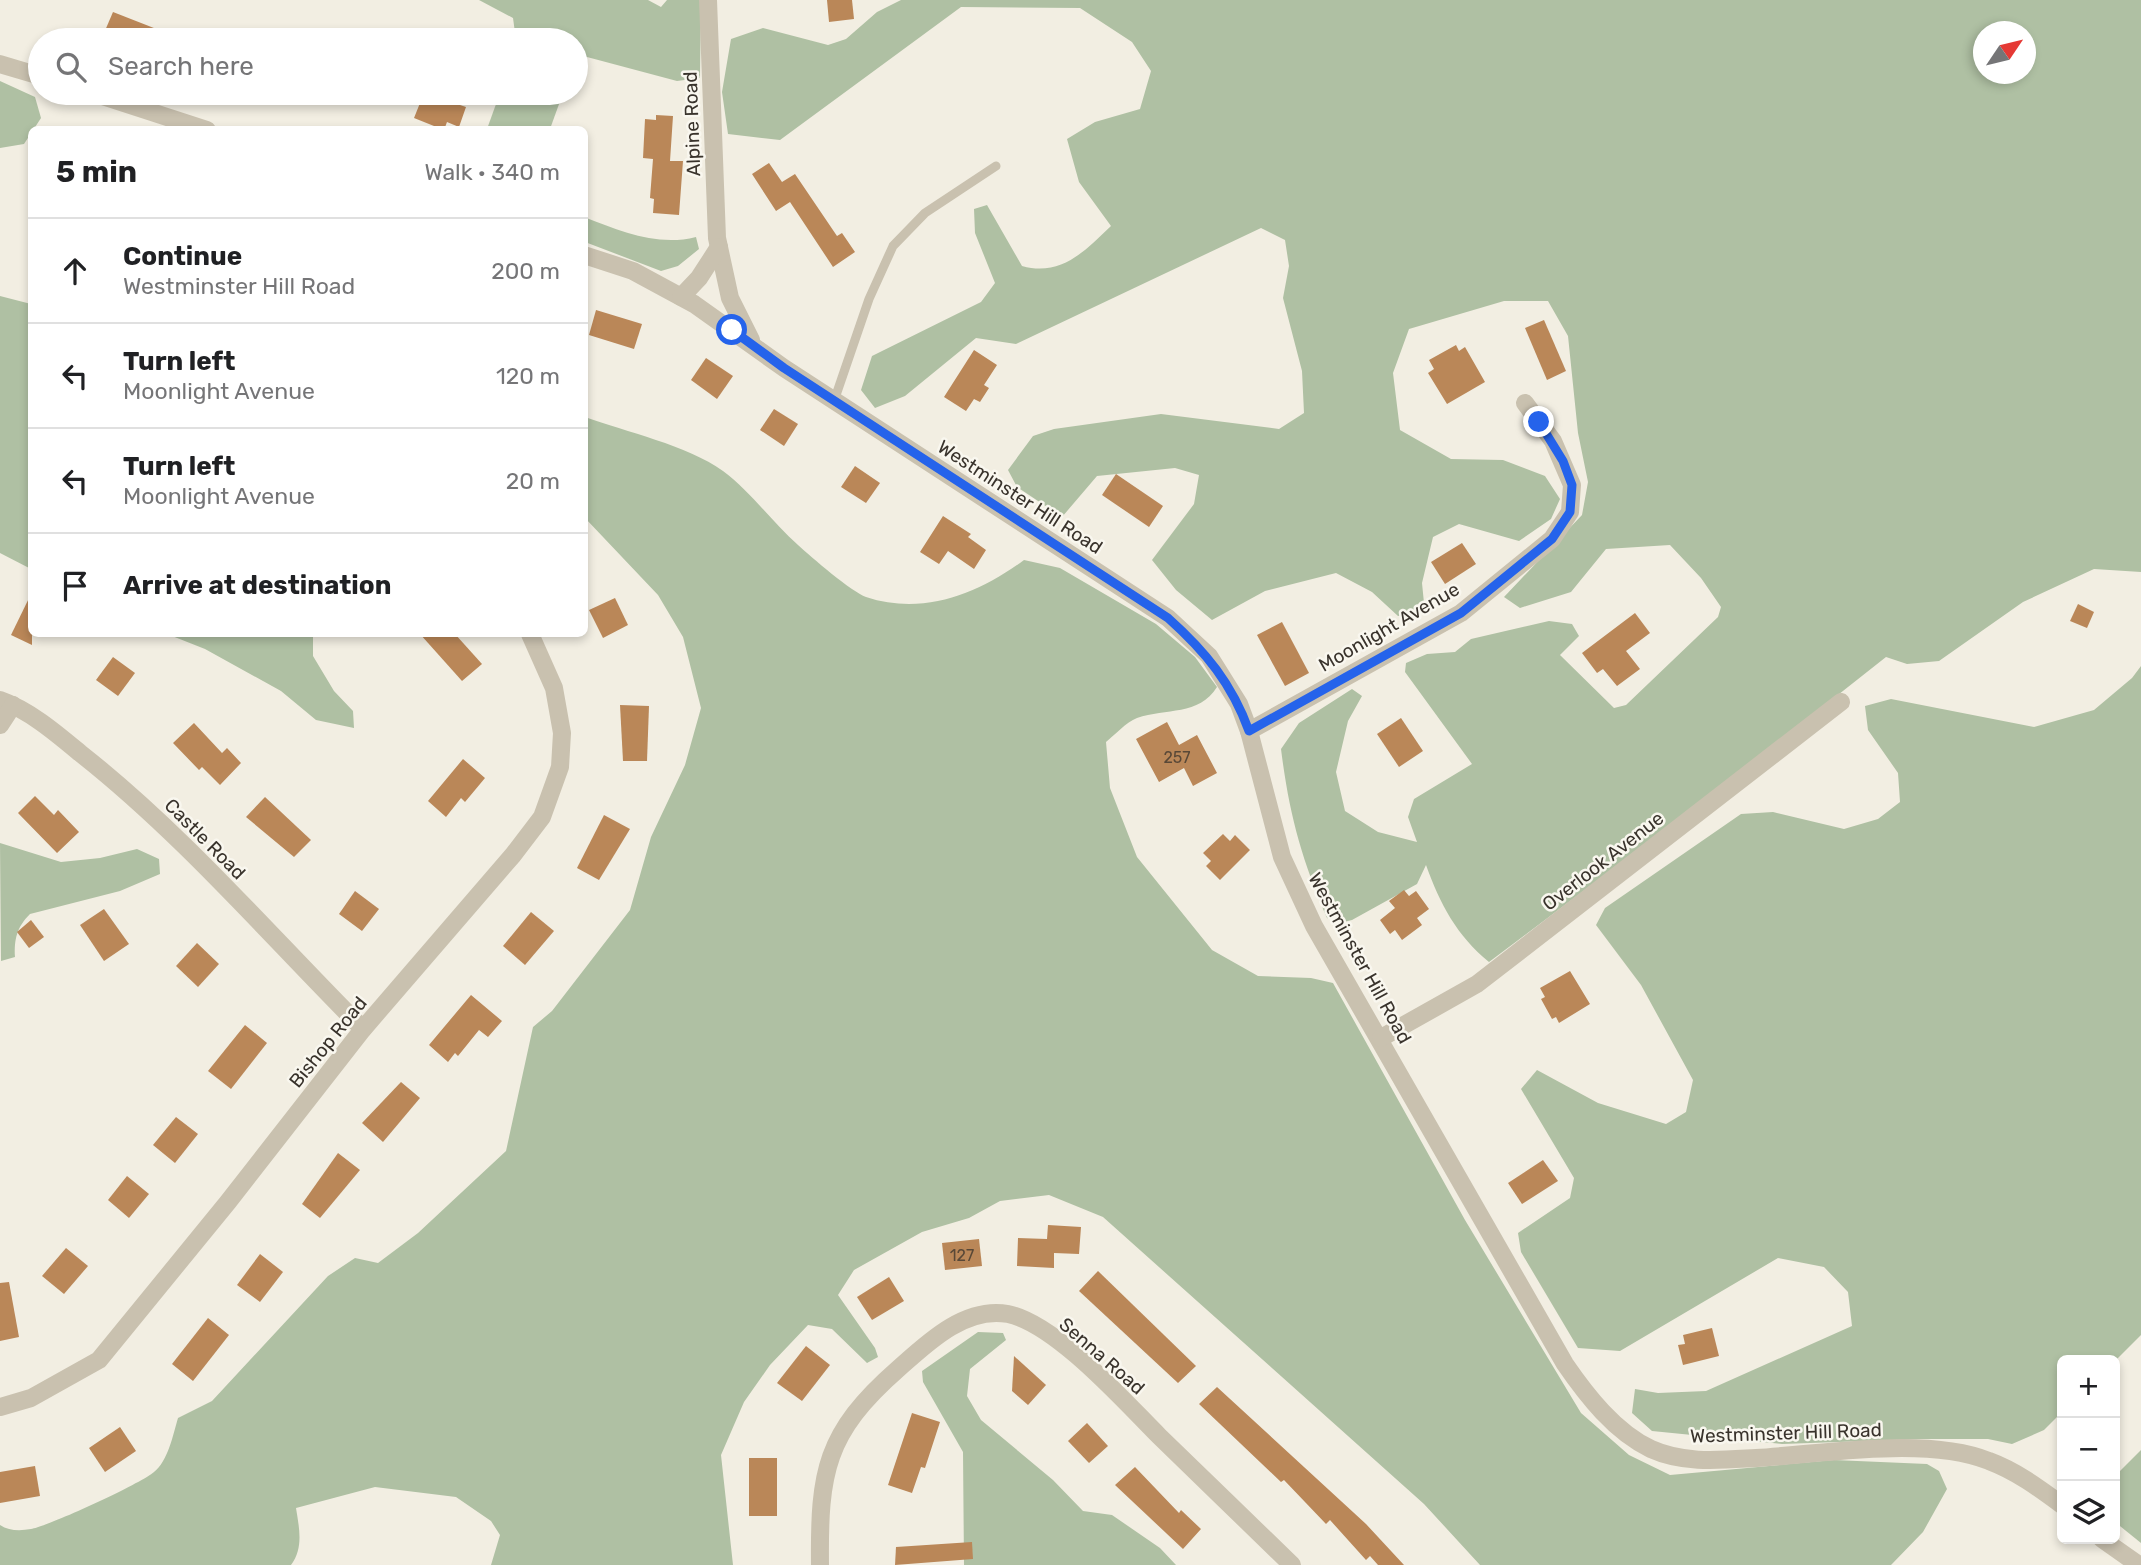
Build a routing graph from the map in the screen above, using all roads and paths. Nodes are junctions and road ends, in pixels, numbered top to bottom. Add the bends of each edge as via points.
1 (708, 0) edge
2 (0, 64) edge
3 (28, 72) edge
4 (130, 105) edge
5 (195, 126) edge
6 (996, 166) dead end
7 (719, 247) junction
8 (588, 256) edge
9 (681, 297) junction
10 (755, 347) junction
11 (834, 401) junction
12 (1525, 403) dead end
13 (531, 637) edge
14 (1841, 702) dead end
15 (6, 703) edge
16 (0, 725) edge
17 (1249, 731) junction
18 (363, 1029) junction
19 (1381, 1038) junction
20 (0, 1407) edge
21 (2057, 1502) edge
22 (2109, 1544) edge
23 (820, 1565) edge
24 (1292, 1565) edge
25 (2139, 1565) edge

1 - 7 street, Alpine Road
2 - 3 street
4 - 5 street
6 - 11 lane via 925,213 893,246 869,299
7 - 9 street
7 - 10 street, Alpine Road via 730,298
8 - 9 street, Westminster Hill Road via 633,271
9 - 10 street, Westminster Hill Road
10 - 11 street, Westminster Hill Road
11 - 17 street, Westminster Hill Road via 1168,618 1209,656
12 - 17 street, Moonlight Avenue via 1553,441 1572,485 1570,512 1552,539 1461,613
13 - 18 street, Bishop Road via 554,688 562,733 560,767 542,817
14 - 19 street, Overlook Avenue via 1477,984
15 - 16 street
15 - 18 street, Castle Road via 96,765 152,815
17 - 19 street, Westminster Hill Road via 1286,867 1314,926
18 - 20 street, Bishop Road via 99,1360 31,1398
19 - 21 street, Westminster Hill Road via 1564,1364 1633,1439 1667,1455 1704,1460 1919,1448 1956,1451 2002,1466
22 - 25 street
23 - 24 street, Senna Road via 825,1473 849,1419 889,1376 950,1327 993,1313 1030,1324 1087,1365

